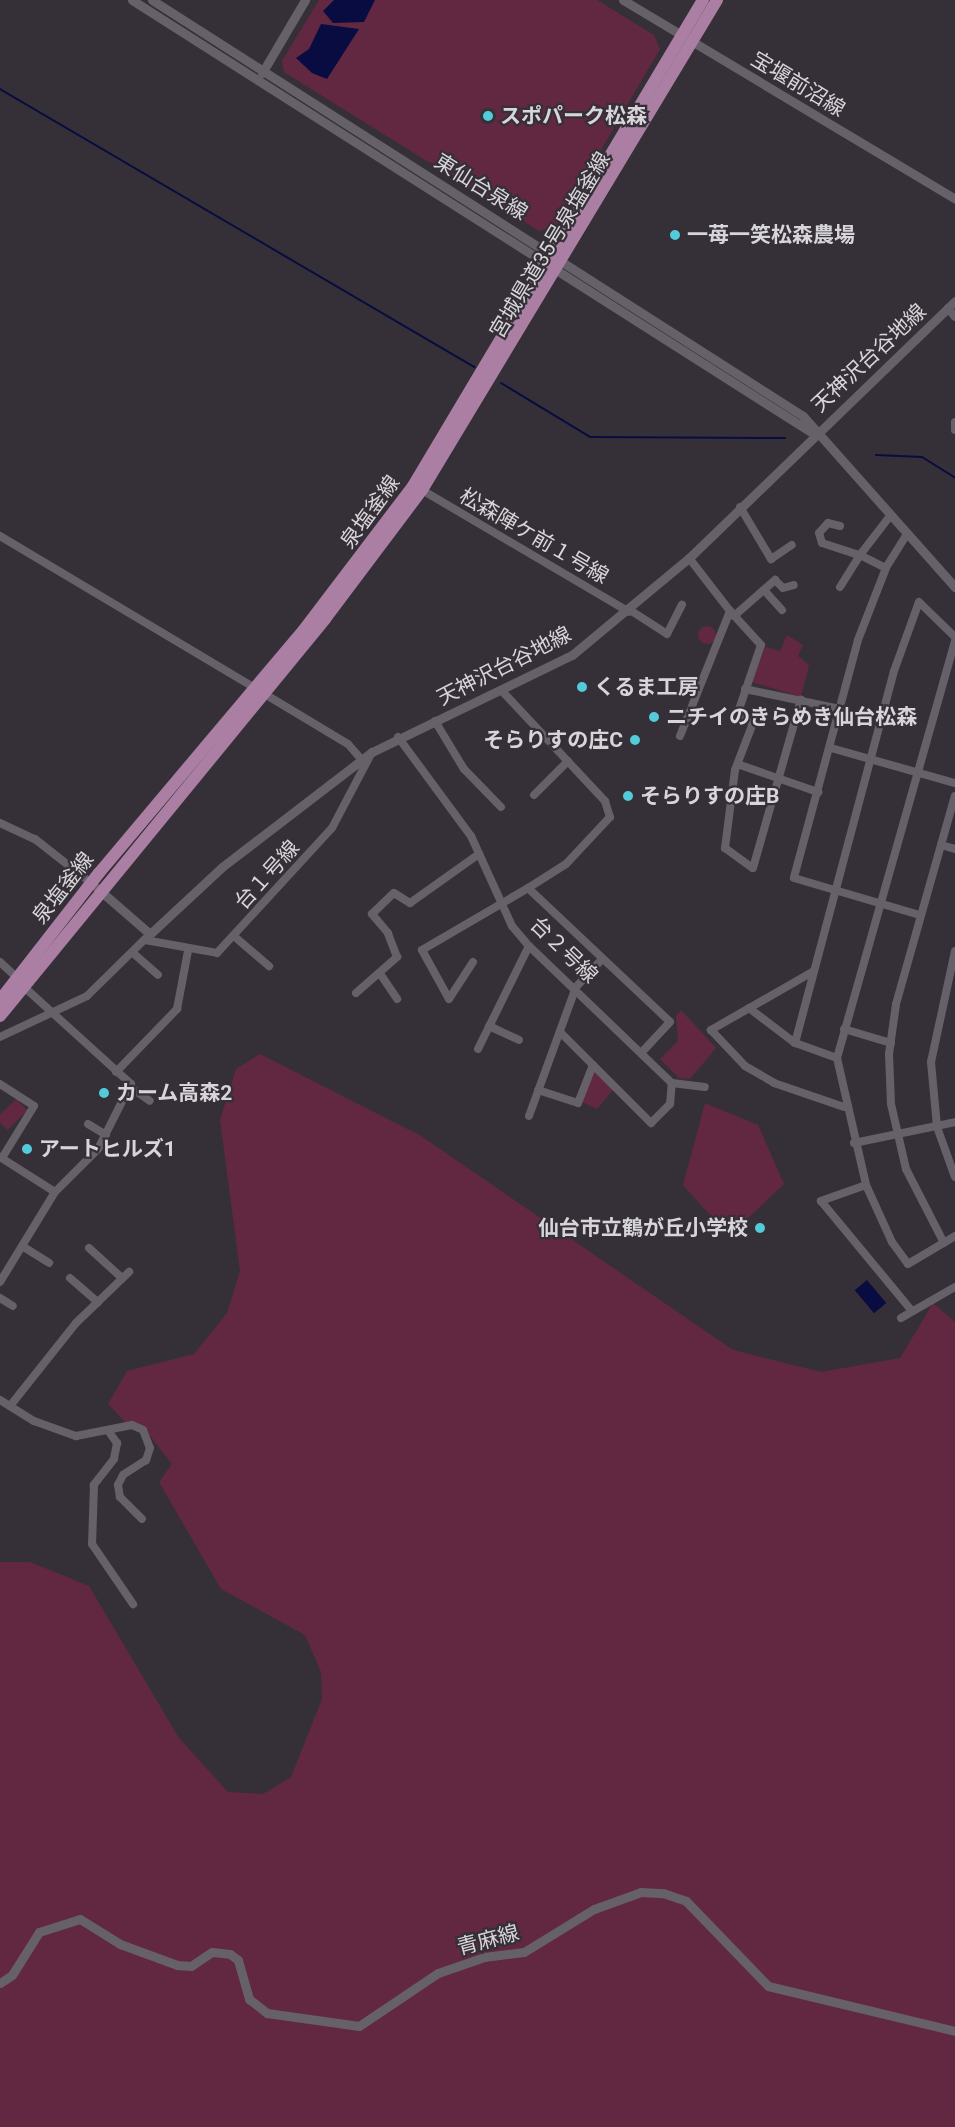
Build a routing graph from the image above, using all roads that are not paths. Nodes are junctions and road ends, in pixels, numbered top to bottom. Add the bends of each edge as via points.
1 (132, 0) edge
2 (152, 0) edge
3 (305, 0) edge
4 (623, 0) edge
5 (703, 0) edge
6 (717, 0) edge
7 (688, 39) junction
8 (263, 70) junction
9 (257, 80) junction
10 (955, 199) edge
11 (558, 257) junction
12 (551, 268) junction
13 (955, 301) edge
14 (948, 308) junction
15 (955, 317) edge
16 (489, 387) joint
17 (955, 422) edge
18 (955, 430) edge
19 (814, 434) junction
20 (422, 490) junction
21 (740, 507) junction
22 (890, 516) junction
23 (840, 526) dead end
24 (907, 534) junction
25 (0, 536) edge
26 (792, 545) dead end
27 (860, 555) junction
28 (689, 558) junction
29 (886, 567) junction
30 (794, 585) dead end
31 (840, 587) dead end
32 (955, 587) edge
33 (764, 590) junction
34 (682, 605) dead end
35 (782, 610) dead end
36 (629, 611) junction
37 (732, 613) junction
38 (955, 639) edge
39 (745, 689) junction
40 (259, 690) junction
41 (502, 691) junction
42 (801, 700) junction
43 (841, 709) junction
44 (435, 721) junction
45 (680, 736) dead end
46 (398, 737) junction
47 (831, 748) junction
48 (372, 752) junction
49 (361, 759) junction
50 (872, 759) junction
51 (568, 762) junction
52 (740, 765) junction
53 (916, 772) junction
54 (779, 780) junction
55 (955, 783) edge
56 (818, 792) junction
57 (534, 795) dead end
58 (955, 796) edge
59 (501, 807) dead end
60 (0, 823) edge
61 (941, 845) junction
62 (955, 849) edge
63 (479, 854) junction
64 (95, 887) junction
65 (528, 888) junction
66 (836, 891) junction
67 (879, 903) junction
68 (503, 904) junction
69 (920, 915) junction
70 (148, 937) junction
71 (235, 937) junction
72 (529, 946) junction
73 (188, 951) junction
74 (955, 951) edge
75 (133, 953) junction
76 (602, 959) junction
77 (0, 962) edge
78 (473, 962) dead end
79 (269, 966) dead end
80 (814, 971) junction
81 (158, 975) dead end
82 (381, 975) junction
83 (20, 983) junction
84 (576, 987) junction
85 (356, 993) dead end
86 (397, 999) dead end
87 (0, 1000) edge
88 (749, 1008) junction
89 (49, 1014) junction
90 (0, 1016) edge
91 (489, 1026) junction
92 (844, 1029) junction
93 (560, 1032) junction
94 (0, 1037) edge
95 (519, 1040) dead end
96 (795, 1043) junction
97 (891, 1043) junction
98 (478, 1048) dead end
99 (642, 1052) junction
100 (837, 1058) junction
101 (593, 1065) junction
102 (116, 1072) junction
103 (672, 1083) junction
104 (0, 1084) edge
105 (130, 1087) junction
106 (705, 1087) dead end
107 (538, 1090) junction
108 (150, 1101) dead end
109 (844, 1107) junction
110 (529, 1116) dead end
111 (955, 1122) edge
112 (88, 1124) dead end
113 (938, 1127) junction
114 (106, 1135) junction
115 (897, 1135) junction
116 (854, 1143) junction
117 (1, 1157) edge
118 (955, 1177) edge
119 (866, 1185) junction
120 (55, 1192) junction
121 (955, 1236) edge
122 (944, 1243) junction
123 (22, 1246) junction
124 (88, 1248) dead end
125 (49, 1263) dead end
126 (3, 1270) edge
127 (70, 1278) dead end
128 (0, 1282) edge
129 (955, 1287) edge
130 (0, 1298) edge
131 (98, 1302) junction
132 (12, 1306) dead end
133 (912, 1311) junction
134 (901, 1318) dead end
135 (0, 1400) edge
136 (10, 1406) junction
137 (109, 1432) junction
138 (142, 1519) dead end
139 (133, 1604) dead end
140 (0, 1983) edge
141 (955, 2031) edge

1 - 9 street
2 - 8 street, 東仙台泉線
3 - 8 street
4 - 7 street, 宝堰前沼線
5 - 7 main road
6 - 7 main road, 宮城県道35号泉塩釜線
7 - 10 street, 宝堰前沼線
7 - 11 main road, 宮城県道35号泉塩釜線
8 - 9 street
8 - 11 street, 東仙台泉線
9 - 12 street
11 - 12 main road, 宮城県道35号泉塩釜線
11 - 19 street, 東仙台泉線 via 737,369 803,416
12 - 16 main road, 宮城県道35号泉塩釜線
12 - 19 street
12 - 40 main road, 泉塩釜線 via 427,466
13 - 14 street, 天神沢台谷地線
14 - 15 street
14 - 19 street, 天神沢台谷地線
16 - 20 main road, 泉塩釜線
17 - 18 street
19 - 21 street, 天神沢台谷地線
19 - 22 street
20 - 36 street, 松森陣ケ前１号線
20 - 40 main road, 泉塩釜線
21 - 26 street via 771,559
21 - 28 street, 天神沢台谷地線
22 - 24 street
22 - 27 street
23 - 27 street via 828,523 819,533 822,543
24 - 29 street
24 - 32 street
25 - 40 street
27 - 29 street
27 - 31 street
28 - 36 street, 天神沢台谷地線
28 - 37 street
29 - 43 street via 858,640
30 - 33 street via 783,588 775,580
33 - 35 street
33 - 37 street
34 - 36 street, 松森陣ケ前１号線 via 667,634
36 - 41 street, 天神沢台谷地線 via 572,655
37 - 39 street via 761,645
37 - 45 street
38 - 50 street via 919,602 894,671
38 - 53 street
39 - 42 street
39 - 52 street via 738,712 753,723
40 - 49 street via 348,744
40 - 64 main road, 泉塩釜線
41 - 44 street, 天神沢台谷地線
41 - 51 street
42 - 43 street
42 - 54 street
43 - 47 street
44 - 46 street, 天神沢台谷地線
44 - 59 street via 464,769
46 - 48 street, 天神沢台谷地線
46 - 63 street, 台２号線
47 - 50 street
47 - 56 street
48 - 49 street, 天神沢台谷地線
48 - 71 street, 台１号線 via 332,828
49 - 70 street, 天神沢台谷地線 via 222,867
50 - 53 street
50 - 66 street
51 - 57 street
51 - 65 street via 605,801 610,817 566,864
52 - 54 street
52 - 54 street via 731,787 725,848 753,868
53 - 55 street
53 - 67 street
54 - 56 street
56 - 66 street via 794,878
58 - 61 street
60 - 64 street via 35,839
61 - 62 street
61 - 69 street
63 - 68 street, 台２号線
63 - 82 street via 410,903 394,893 372,914 388,933 397,957 379,970
64 - 70 street
64 - 83 main road, 泉塩釜線
65 - 68 street
65 - 76 street
66 - 67 street
66 - 80 street
67 - 69 street
67 - 92 street
68 - 72 street, 台２号線
68 - 78 street via 422,950 449,999
69 - 97 street
70 - 73 street, 台１号線
70 - 75 street
71 - 73 street, 台１号線 via 217,953
71 - 79 street
72 - 84 street, 台２号線
72 - 91 street
73 - 102 street via 177,1009
74 - 113 street via 931,1062
75 - 81 street
75 - 89 street via 87,996
76 - 84 street
76 - 99 street via 670,1022
77 - 83 street
80 - 88 street
80 - 96 street
82 - 85 street
82 - 86 street
83 - 87 main road, 泉塩釜線
83 - 89 street
83 - 90 main road, 泉塩釜線
84 - 93 street
84 - 99 street, 台２号線
88 - 96 street
88 - 109 street via 711,1030 728,1051 774,1083
89 - 94 street
89 - 102 street
91 - 95 street
91 - 98 street
92 - 97 street
92 - 100 street
93 - 101 street
93 - 107 street
96 - 100 street
97 - 115 street
99 - 103 street, 台２号線
100 - 109 street
101 - 103 street via 651,1123 670,1104
101 - 107 street via 578,1103
102 - 105 street
103 - 106 street
104 - 117 street via 34,1106
105 - 108 street
105 - 114 street
107 - 110 street
109 - 116 street
111 - 113 street
112 - 114 street
113 - 115 street
113 - 118 street
114 - 120 street
115 - 116 street
115 - 122 street via 917,1198
116 - 119 street
117 - 120 street
119 - 122 street via 892,1242 908,1264
119 - 133 street via 822,1201
120 - 123 street
121 - 122 street
123 - 125 street
123 - 126 street
124 - 131 street via 126,1275
126 - 128 street
127 - 131 street
129 - 133 street
130 - 132 street
131 - 136 street
133 - 134 street
135 - 136 street
136 - 137 street via 56,1431 76,1436
137 - 138 street via 132,1425 143,1430 150,1448 146,1460 123,1475 118,1485 120,1497
137 - 139 street via 117,1443 114,1459 94,1485 93,1544
140 - 141 street, 青麻線 via 12,1975 39,1932 80,1919 120,1944 177,1965 191,1966 212,1952 230,1954 238,1960 249,1999 267,2013 359,2026 438,1973 484,1957 524,1952 594,1909 640,1892 663,1893 686,1901 768,1986

